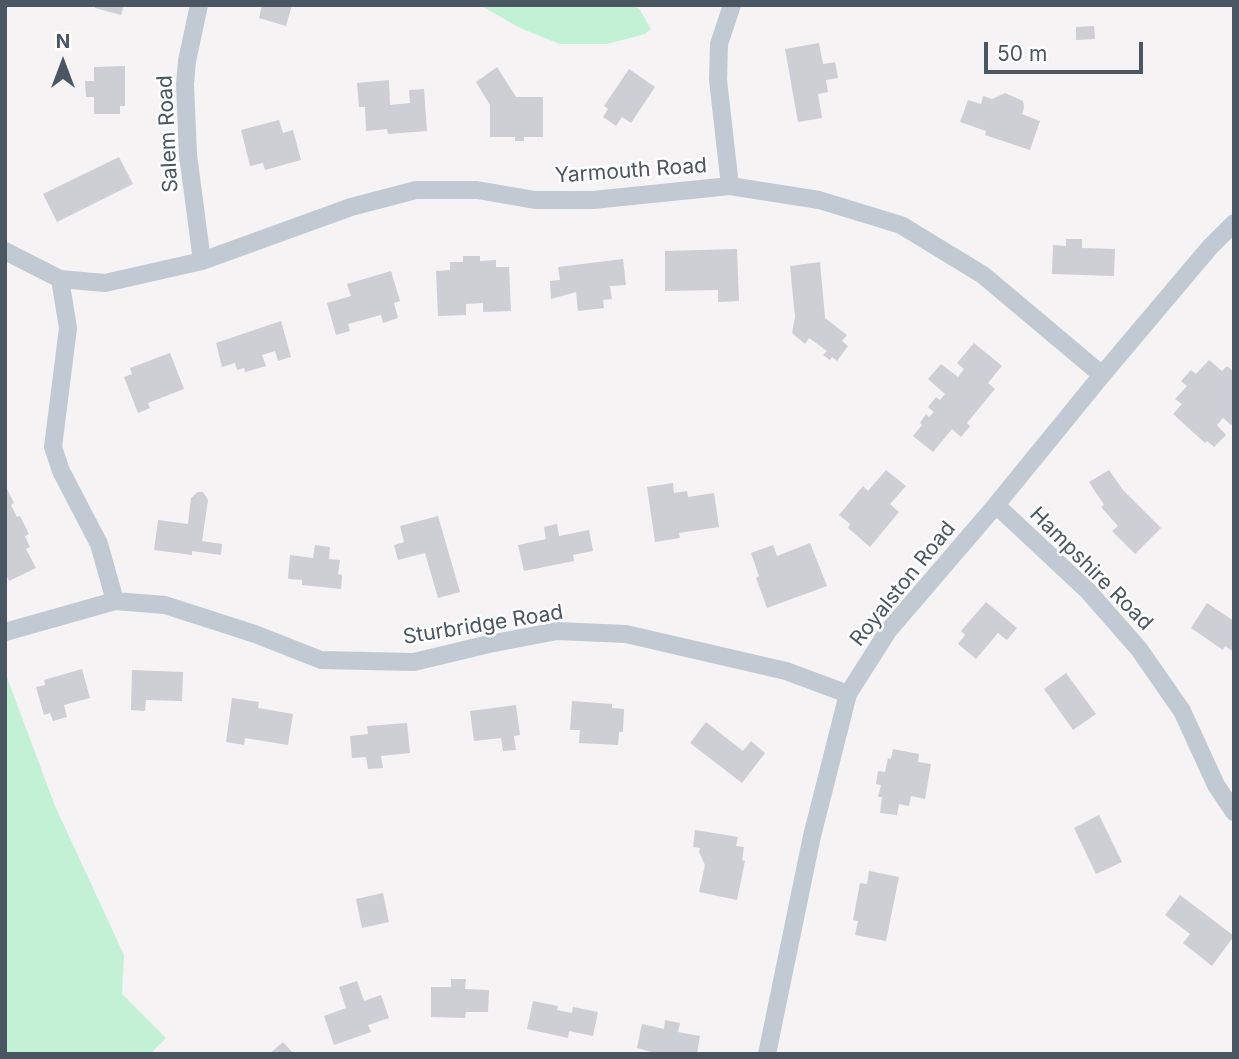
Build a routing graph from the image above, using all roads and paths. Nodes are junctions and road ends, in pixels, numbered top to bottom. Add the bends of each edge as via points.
1 (199, 5) edge
2 (732, 5) edge
3 (730, 186) junction
4 (1234, 223) edge
5 (5, 251) edge
6 (202, 261) junction
7 (60, 279) junction
8 (1102, 374) junction
9 (996, 505) junction
10 (115, 601) junction
11 (5, 632) edge
12 (848, 694) junction
13 (1234, 812) edge
14 (767, 1054) edge

1 - 6 street, Salem Road via 186,84 188,155
2 - 3 street via 719,44 718,80
3 - 6 street, Yarmouth Road via 593,201 535,201 477,190 416,190 351,207
3 - 8 street, Yarmouth Road via 819,201 901,225 983,275
4 - 8 street, Royalston Road
5 - 7 street, Yarmouth Road
6 - 7 street, Yarmouth Road via 105,283
7 - 10 street via 68,328 53,447 99,544
8 - 9 street, Royalston Road
9 - 12 street, Royalston Road via 888,631
9 - 13 street, Hampshire Road via 1102,605 1144,656 1182,711 1216,785
10 - 11 street, Sturbridge Road
10 - 12 street, Sturbridge Road via 165,605 321,660 414,662 557,631 626,634 786,671
12 - 14 street, Royalston Road via 812,836

